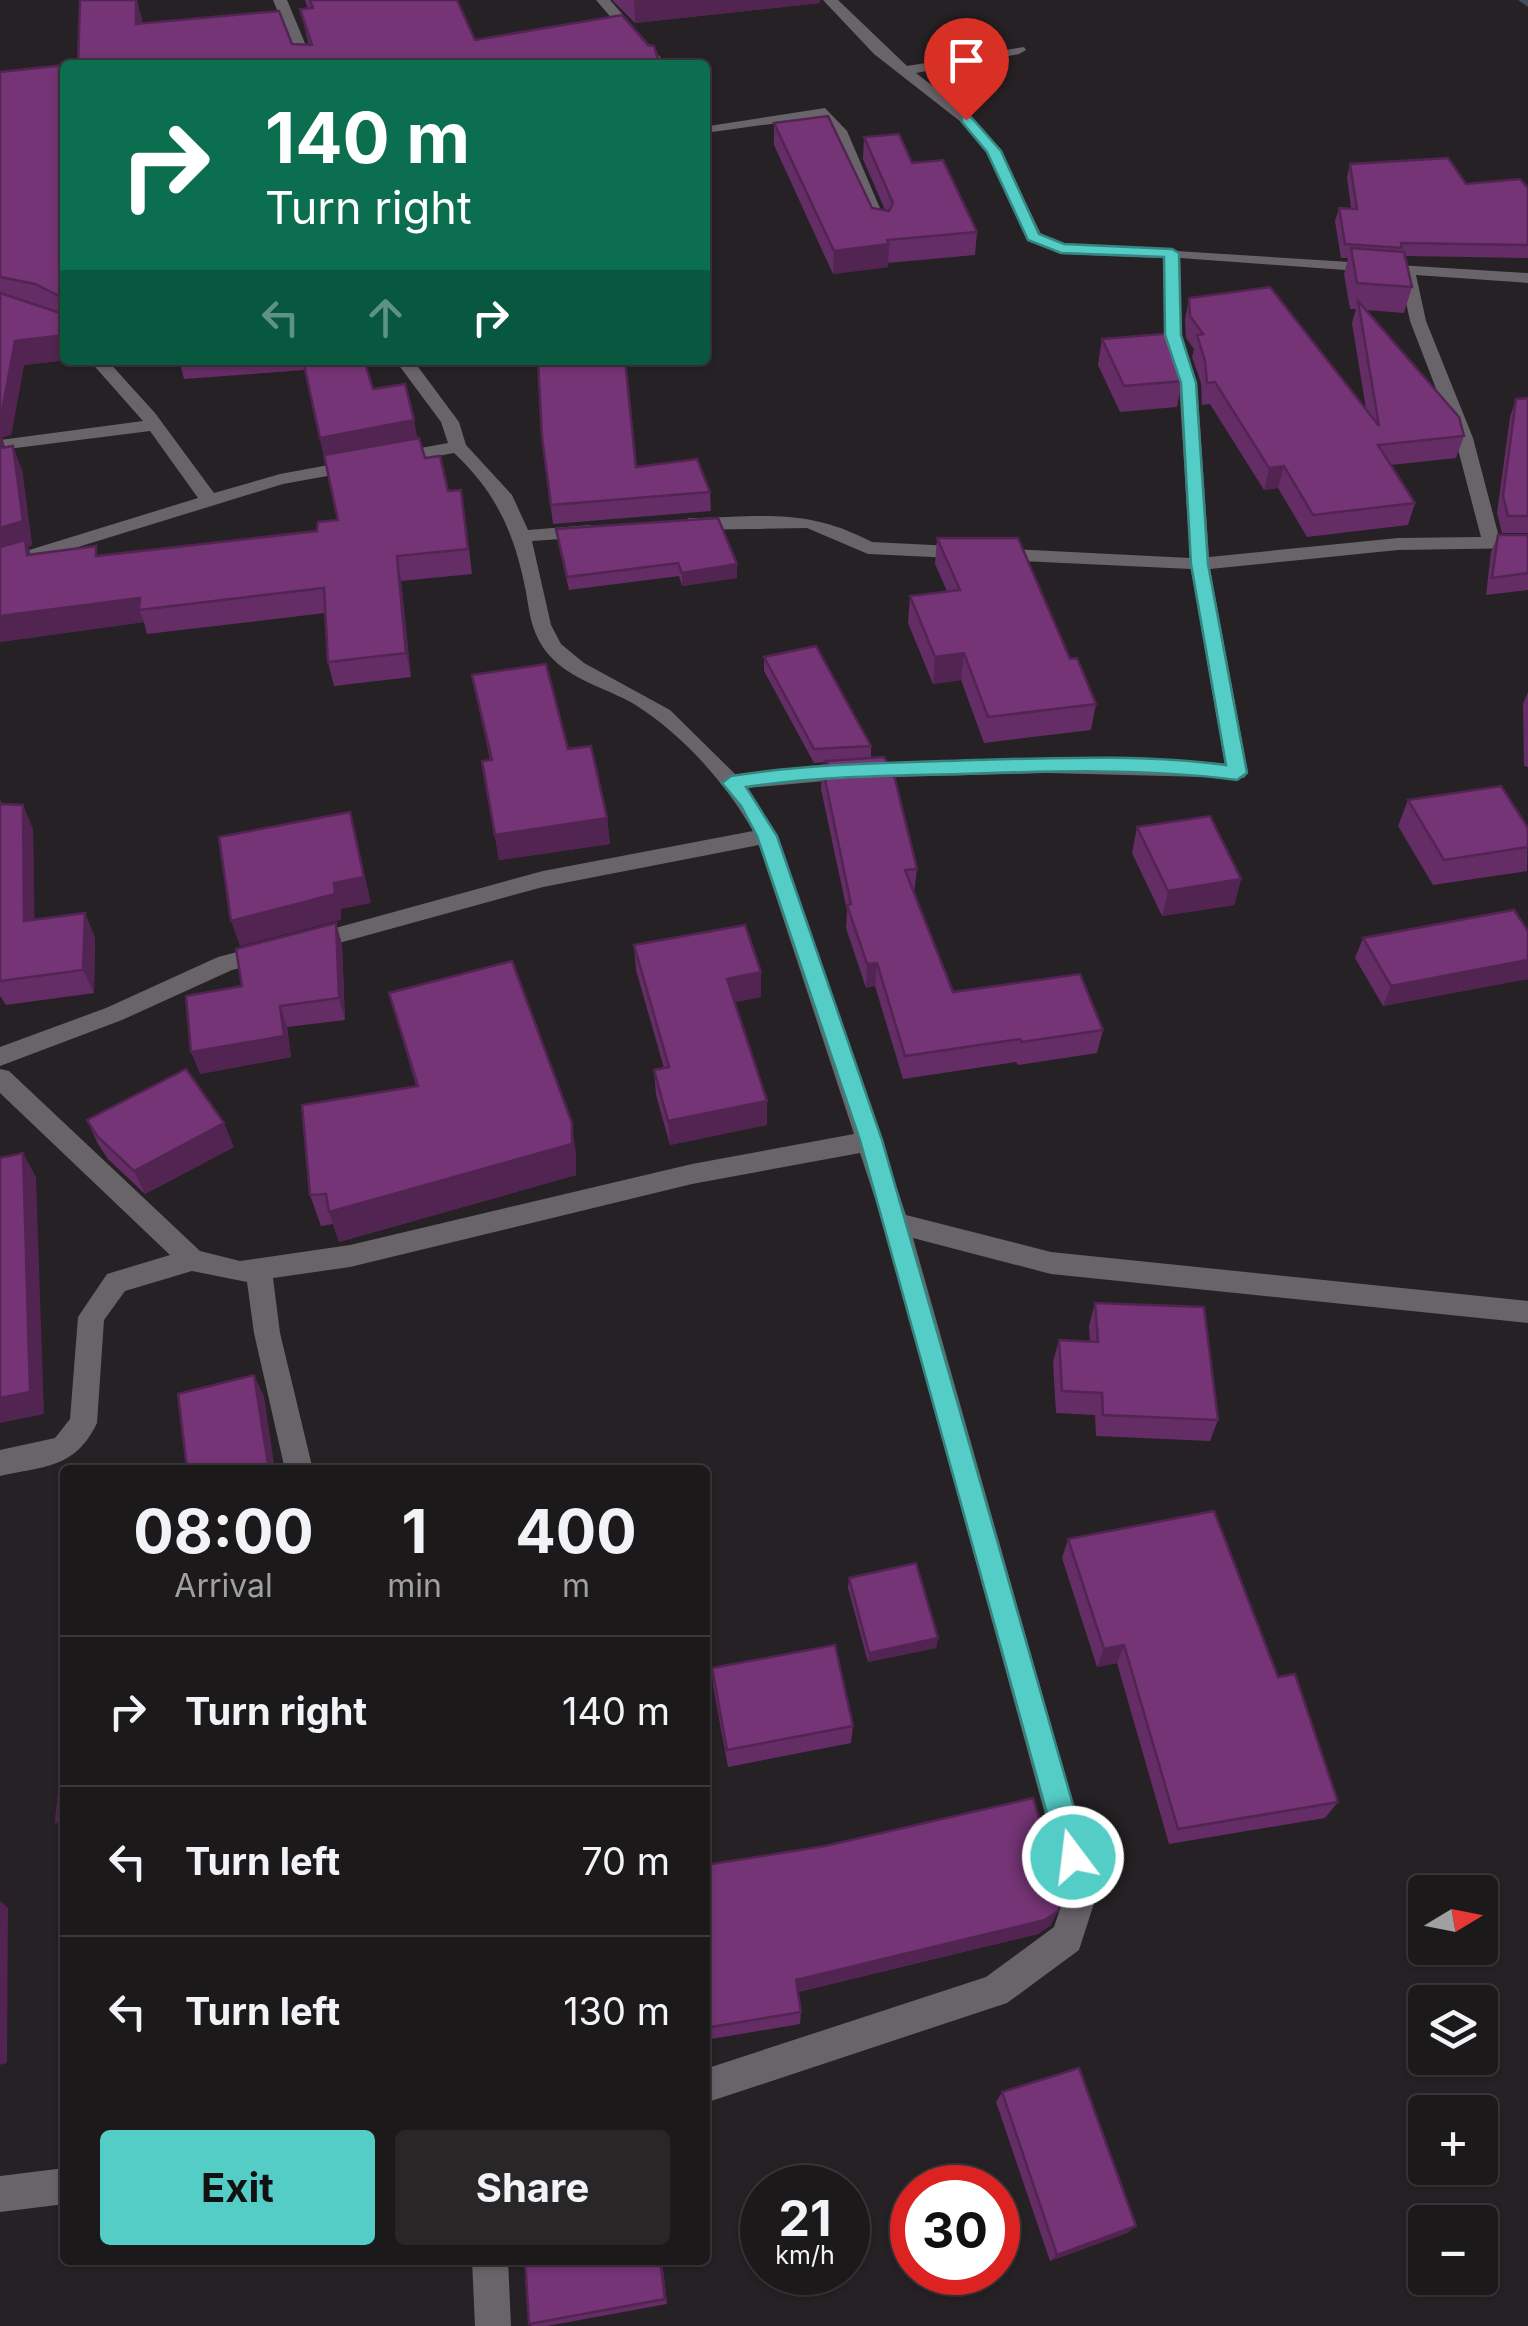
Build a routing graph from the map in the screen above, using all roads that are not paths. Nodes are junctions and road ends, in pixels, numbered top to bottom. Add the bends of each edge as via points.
1 (280, 0) edge
2 (602, 0) edge
3 (830, 0) edge
4 (1019, 50) dead end
5 (306, 60) edge
6 (656, 60) edge
7 (906, 70) junction
8 (710, 126) edge
9 (880, 227) edge
10 (1172, 253) junction
11 (1407, 268) junction
12 (1528, 278) edge
13 (102, 365) edge
14 (408, 365) edge
15 (154, 425) junction
16 (0, 445) edge
17 (458, 447) junction
18 (209, 500) junction
19 (675, 525) edge
20 (617, 529) edge
21 (520, 536) junction
22 (1491, 541) junction
23 (1528, 542) edge
24 (1200, 564) junction
25 (0, 566) edge
26 (731, 783) junction
27 (767, 836) junction
28 (0, 1057) edge
29 (0, 1078) edge
30 (871, 1140) junction
31 (896, 1223) junction
32 (192, 1260) junction
33 (260, 1270) junction
34 (1528, 1312) edge
35 (0, 1462) edge
36 (297, 1465) edge
37 (710, 2084) edge
38 (60, 2187) edge
39 (0, 2194) edge
40 (490, 2265) edge
41 (493, 2326) edge

1 - 5 street
2 - 6 street
3 - 7 street
4 - 7 street
7 - 10 street via 994,151 1034,237 1061,248
8 - 9 street via 825,112
10 - 11 street
10 - 24 street via 1173,335 1188,383
11 - 12 street
11 - 22 street via 1418,321 1464,438
13 - 15 street
14 - 17 street via 450,422
15 - 16 street
15 - 18 street
17 - 18 street via 280,478
17 - 21 street via 510,501
18 - 25 street
19 - 24 street via 808,522 868,548
20 - 21 street
21 - 26 street via 544,634 566,659 643,701
22 - 23 street
22 - 24 street
24 - 26 street via 1237,773 1034,766 801,772
26 - 27 street
27 - 28 street via 543,880 226,963
27 - 30 street
29 - 32 street
30 - 31 street
30 - 33 street via 692,1174 350,1256
31 - 34 street via 1051,1263
31 - 37 street via 1082,1891 1067,1938 995,1990
32 - 33 street
32 - 35 street via 116,1282 91,1317 83,1423 64,1449
33 - 36 street via 267,1334
38 - 39 street
40 - 41 street

